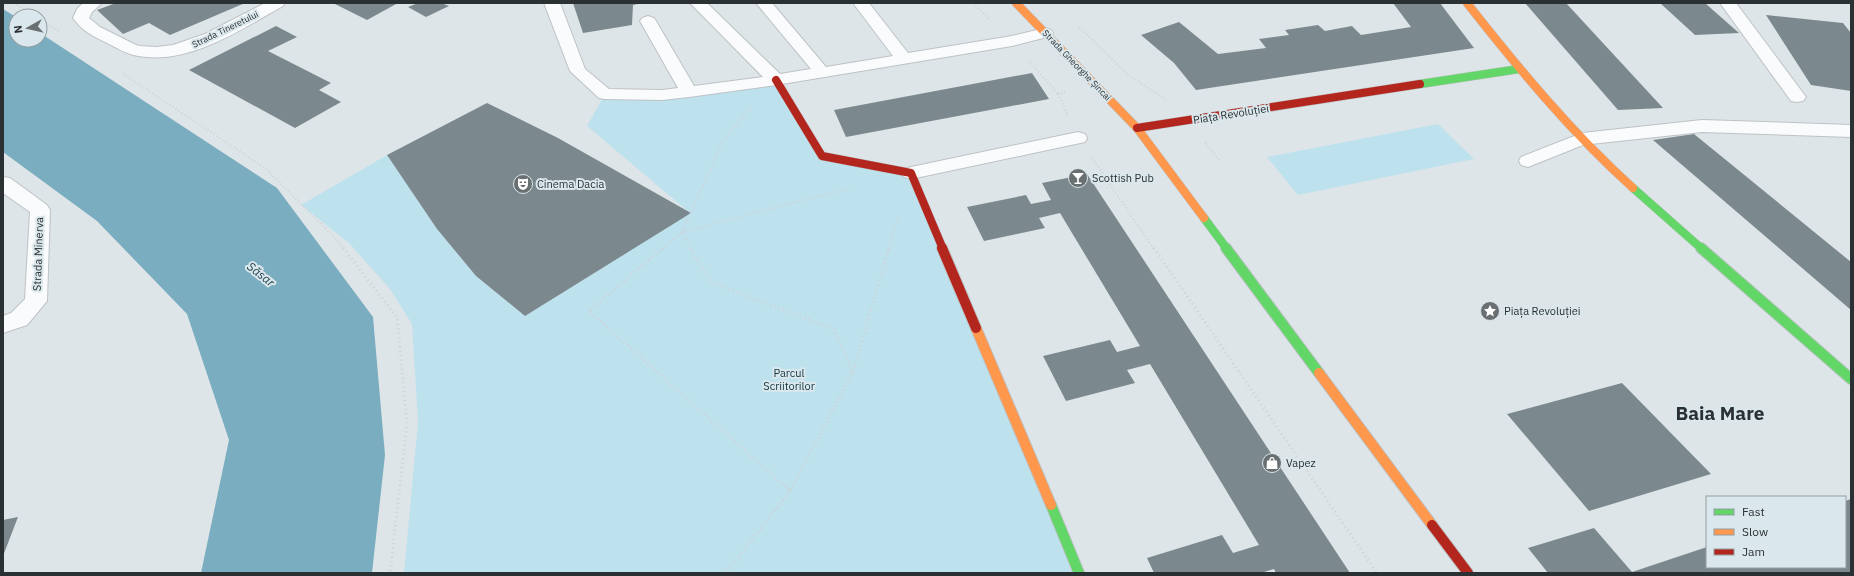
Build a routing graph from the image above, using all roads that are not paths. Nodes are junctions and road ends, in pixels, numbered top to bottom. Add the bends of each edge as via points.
1 (94, 3) edge
2 (277, 3) edge
3 (552, 3) edge
4 (698, 3) edge
5 (764, 3) edge
6 (861, 3) edge
7 (1016, 3) edge
8 (1467, 3) edge
9 (1728, 3) edge
10 (648, 21) dead end
11 (1045, 33) junction
12 (903, 58) junction
13 (1519, 69) junction
14 (822, 72) junction
15 (776, 80) junction
16 (689, 92) junction
17 (1797, 97) dead end
18 (1137, 128) junction
19 (1851, 131) edge
20 (1078, 138) road end
21 (1582, 139) junction
22 (1528, 161) dead end
23 (911, 173) junction
24 (3, 183) edge
25 (3, 326) edge
26 (1851, 379) edge
27 (1079, 573) edge
28 (1468, 573) edge

1 - 2 street, Strada Tineretului via 85,9 81,18 88,27 138,51 160,52 183,48 204,40
3 - 16 lane via 578,71 605,94 662,95
4 - 15 lane
5 - 14 lane
6 - 12 lane
7 - 11 main road, Strada Gheorghe Șincai
8 - 13 main road
9 - 17 lane
10 - 16 lane
11 - 12 lane via 1012,41
11 - 18 main road, Strada Gheorghe Șincai
12 - 14 lane
13 - 18 main road, Piața Revoluției
13 - 21 main road
14 - 15 lane
15 - 16 lane
15 - 23 main road via 822,156
18 - 28 main road
19 - 21 street via 1702,126
20 - 23 street
21 - 22 lane
21 - 26 main road via 1629,185
23 - 27 main road
24 - 25 street, Strada Minerva via 40,210 36,301 19,319

